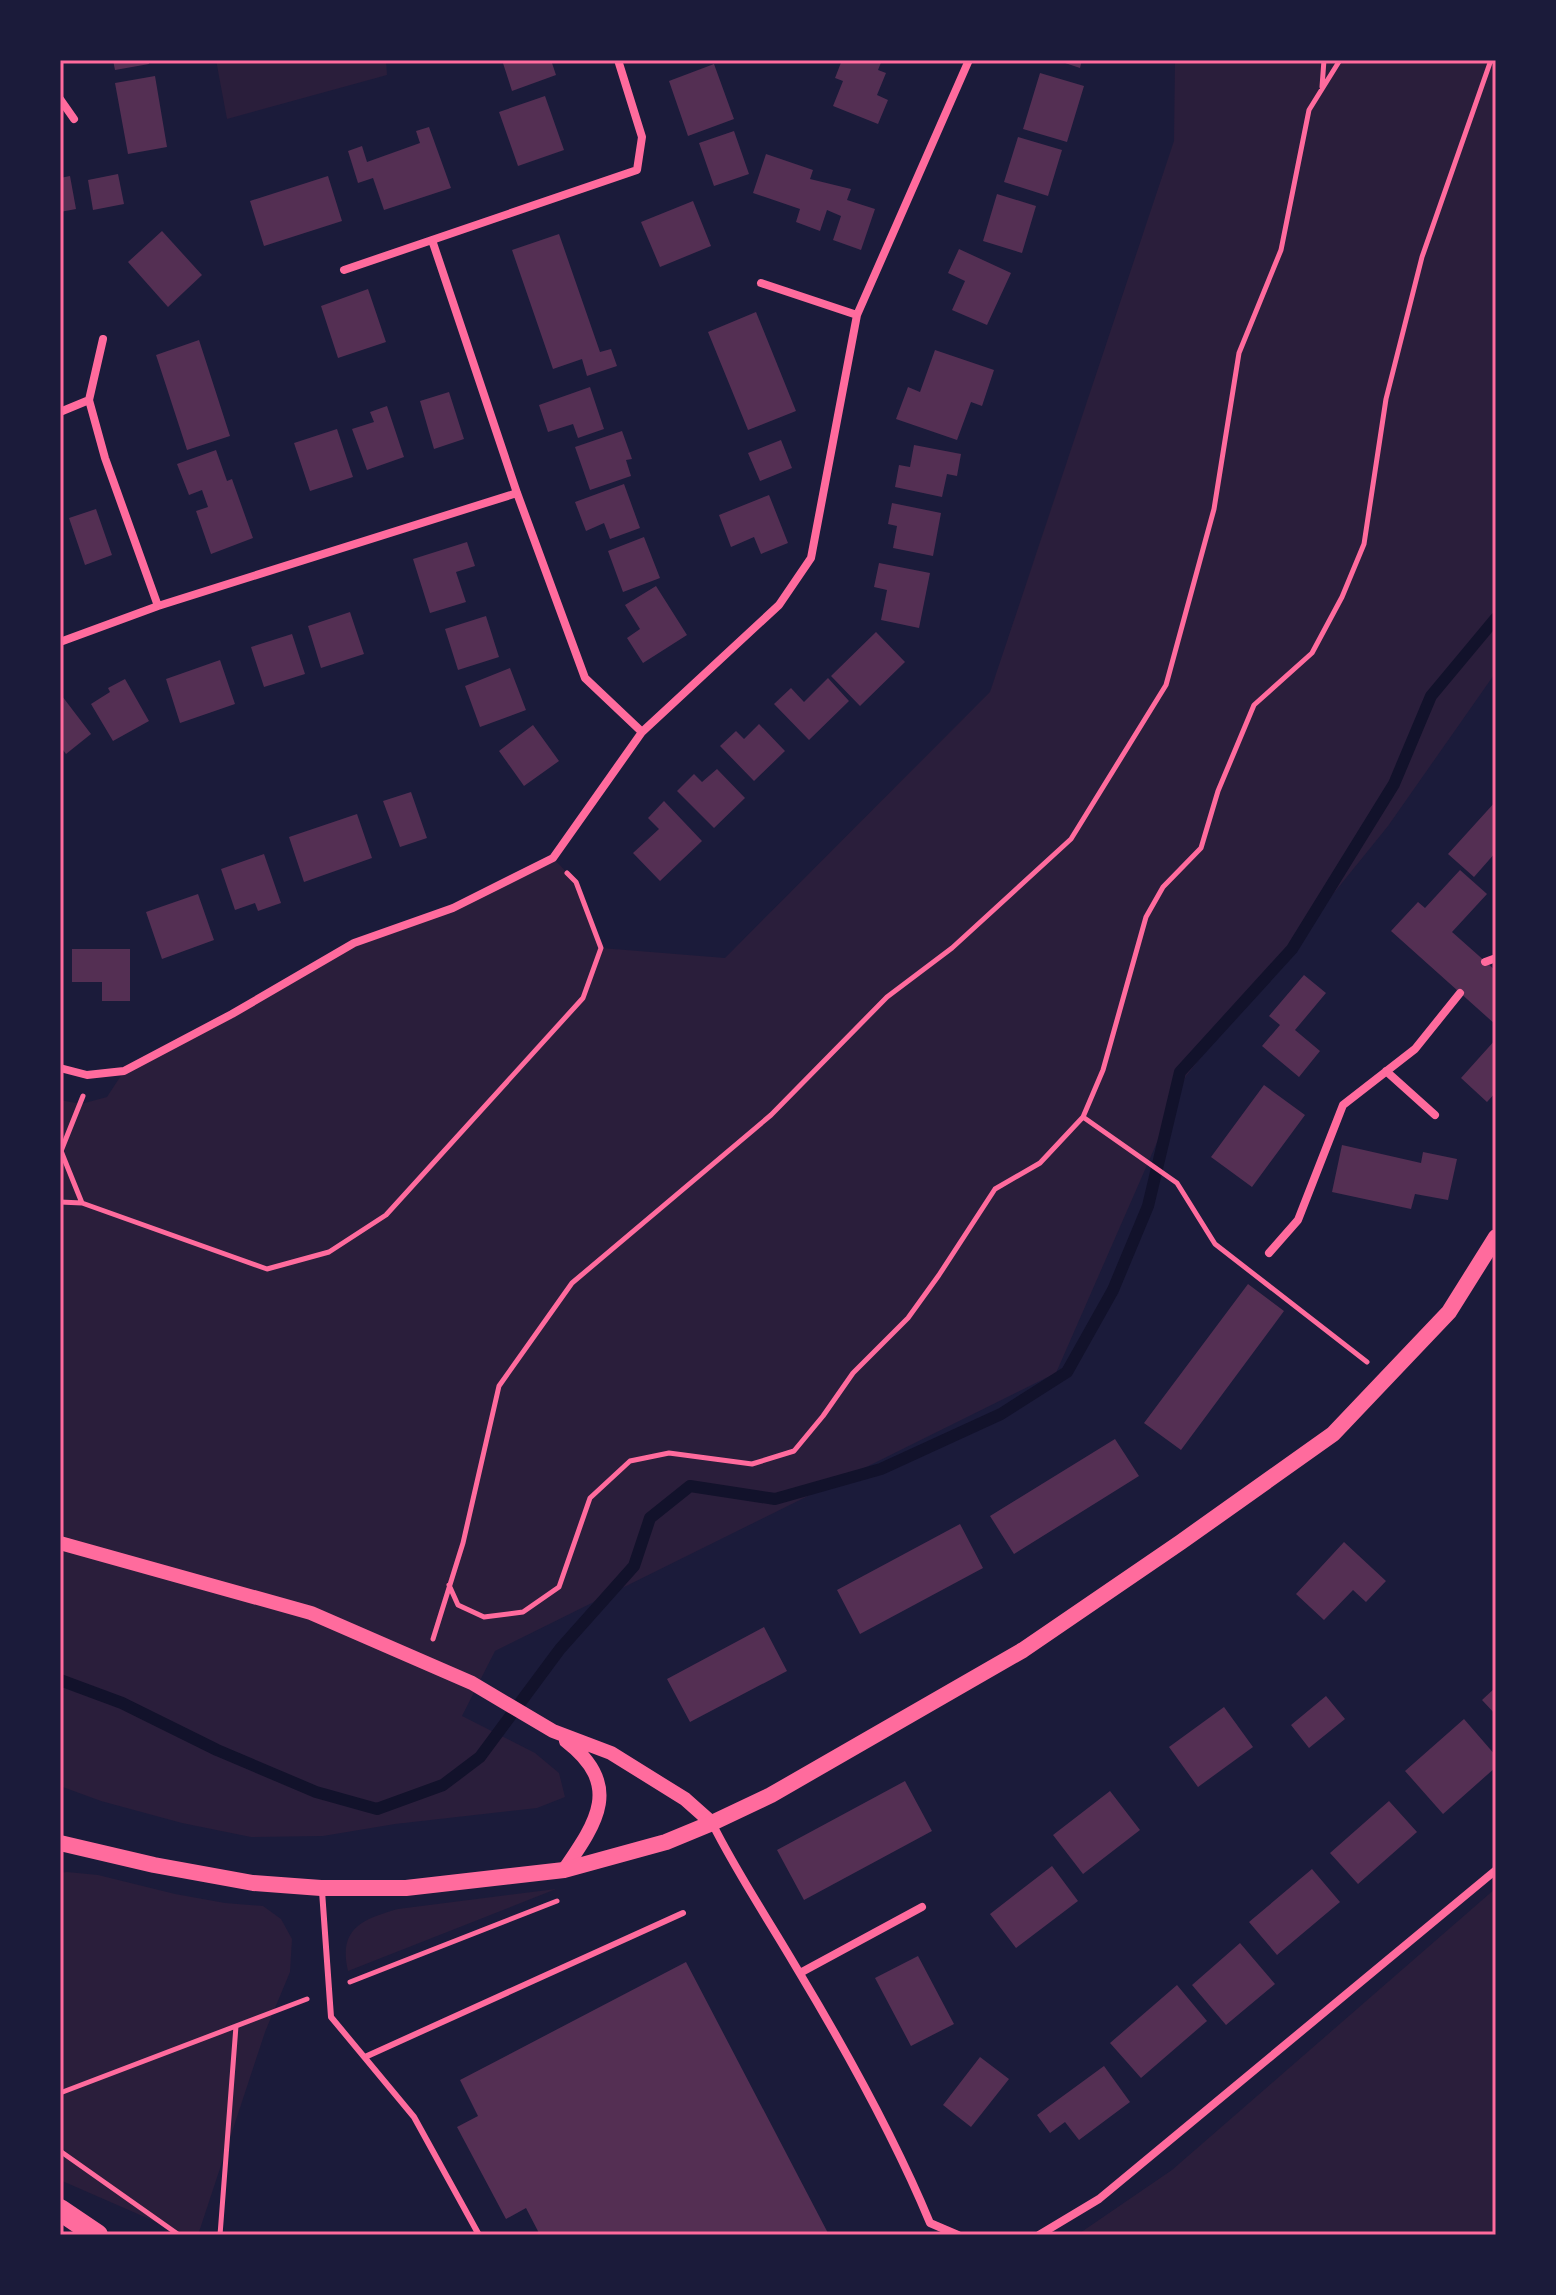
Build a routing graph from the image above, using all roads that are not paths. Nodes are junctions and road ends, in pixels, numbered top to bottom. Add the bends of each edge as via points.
1 (618, 60) edge
2 (969, 60) edge
3 (60, 99) edge
4 (74, 119) dead end
5 (432, 240) junction
6 (344, 270) dead end
7 (761, 283) dead end
8 (857, 315) junction
9 (103, 339) dead end
10 (89, 400) junction
11 (60, 412) edge
12 (517, 493) junction
13 (158, 606) junction
14 (60, 642) edge
15 (642, 732) junction
16 (1496, 958) edge
17 (1485, 962) dead end
18 (1460, 993) dead end
19 (60, 1068) edge
20 (1386, 1071) junction
21 (1435, 1115) dead end
22 (1496, 1237) edge
23 (1269, 1253) dead end
24 (60, 1543) edge
25 (553, 1731) junction
26 (712, 1823) junction
27 (61, 1844) edge
28 (564, 1870) junction
29 (1496, 1870) edge
30 (321, 1888) junction
31 (922, 1907) dead end
32 (683, 1913) dead end
33 (800, 1973) junction
34 (365, 2057) junction
35 (60, 2210) edge
36 (97, 2235) edge
37 (479, 2235) edge
38 (958, 2235) edge
39 (1039, 2235) edge

1 - 5 street via 642,137 637,170
2 - 8 street
3 - 4 street
5 - 6 street
5 - 12 street
7 - 8 street
8 - 15 street via 811,558 779,605
9 - 10 street
10 - 11 street
10 - 13 street
12 - 13 street
12 - 15 street via 585,678
13 - 14 street
15 - 19 street via 553,858 453,908 354,943 124,1071 87,1075
16 - 17 street
18 - 20 street via 1415,1049
20 - 21 street
20 - 23 street via 1343,1105 1298,1220
22 - 26 main road via 1449,1312 1333,1434 1023,1650 771,1795
24 - 25 street via 311,1613 472,1683
25 - 26 street via 611,1753 685,1799
25 - 28 street via 581,1753 600,1787 600,1809
26 - 28 main road via 666,1842
26 - 33 street
27 - 30 main road via 253,1883
28 - 30 main road via 406,1888
29 - 39 street via 1099,2199
30 - 34 lane via 331,2017
31 - 33 street
32 - 34 lane
33 - 38 street via 909,2173 930,2223
34 - 37 lane via 414,2117
35 - 36 highway

